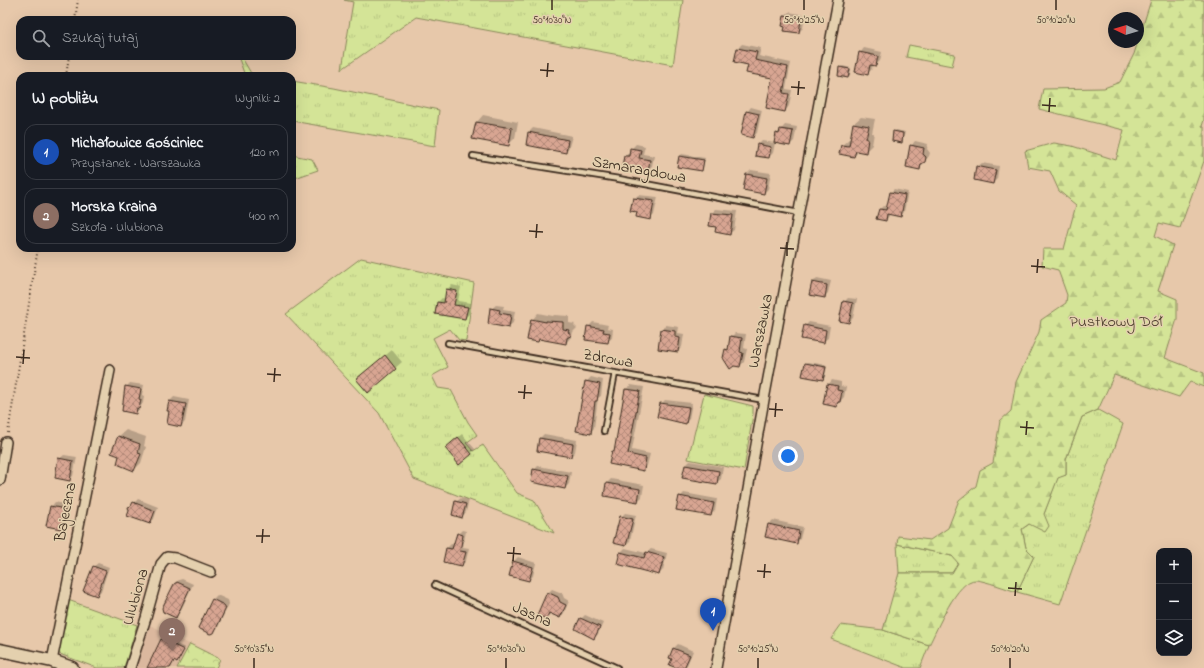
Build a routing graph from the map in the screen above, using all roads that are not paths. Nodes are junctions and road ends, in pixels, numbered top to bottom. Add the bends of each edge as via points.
1 (838, 0) edge
2 (473, 156) dead end
3 (799, 213) junction
4 (448, 343) dead end
5 (110, 370) dead end
6 (615, 373) junction
7 (764, 400) junction
8 (604, 431) dead end
9 (3, 442) edge
10 (0, 480) edge
11 (211, 572) dead end
12 (435, 585) dead end
13 (0, 650) edge
14 (52, 661) junction
15 (72, 668) edge
16 (130, 668) edge
17 (618, 668) edge
18 (716, 668) edge

1 - 3 street, Warszawka
2 - 3 lane, Szmaragdowa via 619,179
3 - 7 street, Warszawka
4 - 6 lane, Zdrowa
5 - 14 street, Bajeczna
6 - 7 lane, Zdrowa
6 - 8 lane
7 - 18 street, Warszawka
9 - 10 street
11 - 16 street, Ulubiona via 175,558 167,557 161,564
12 - 17 lane, Jasna
13 - 14 street
14 - 15 street

